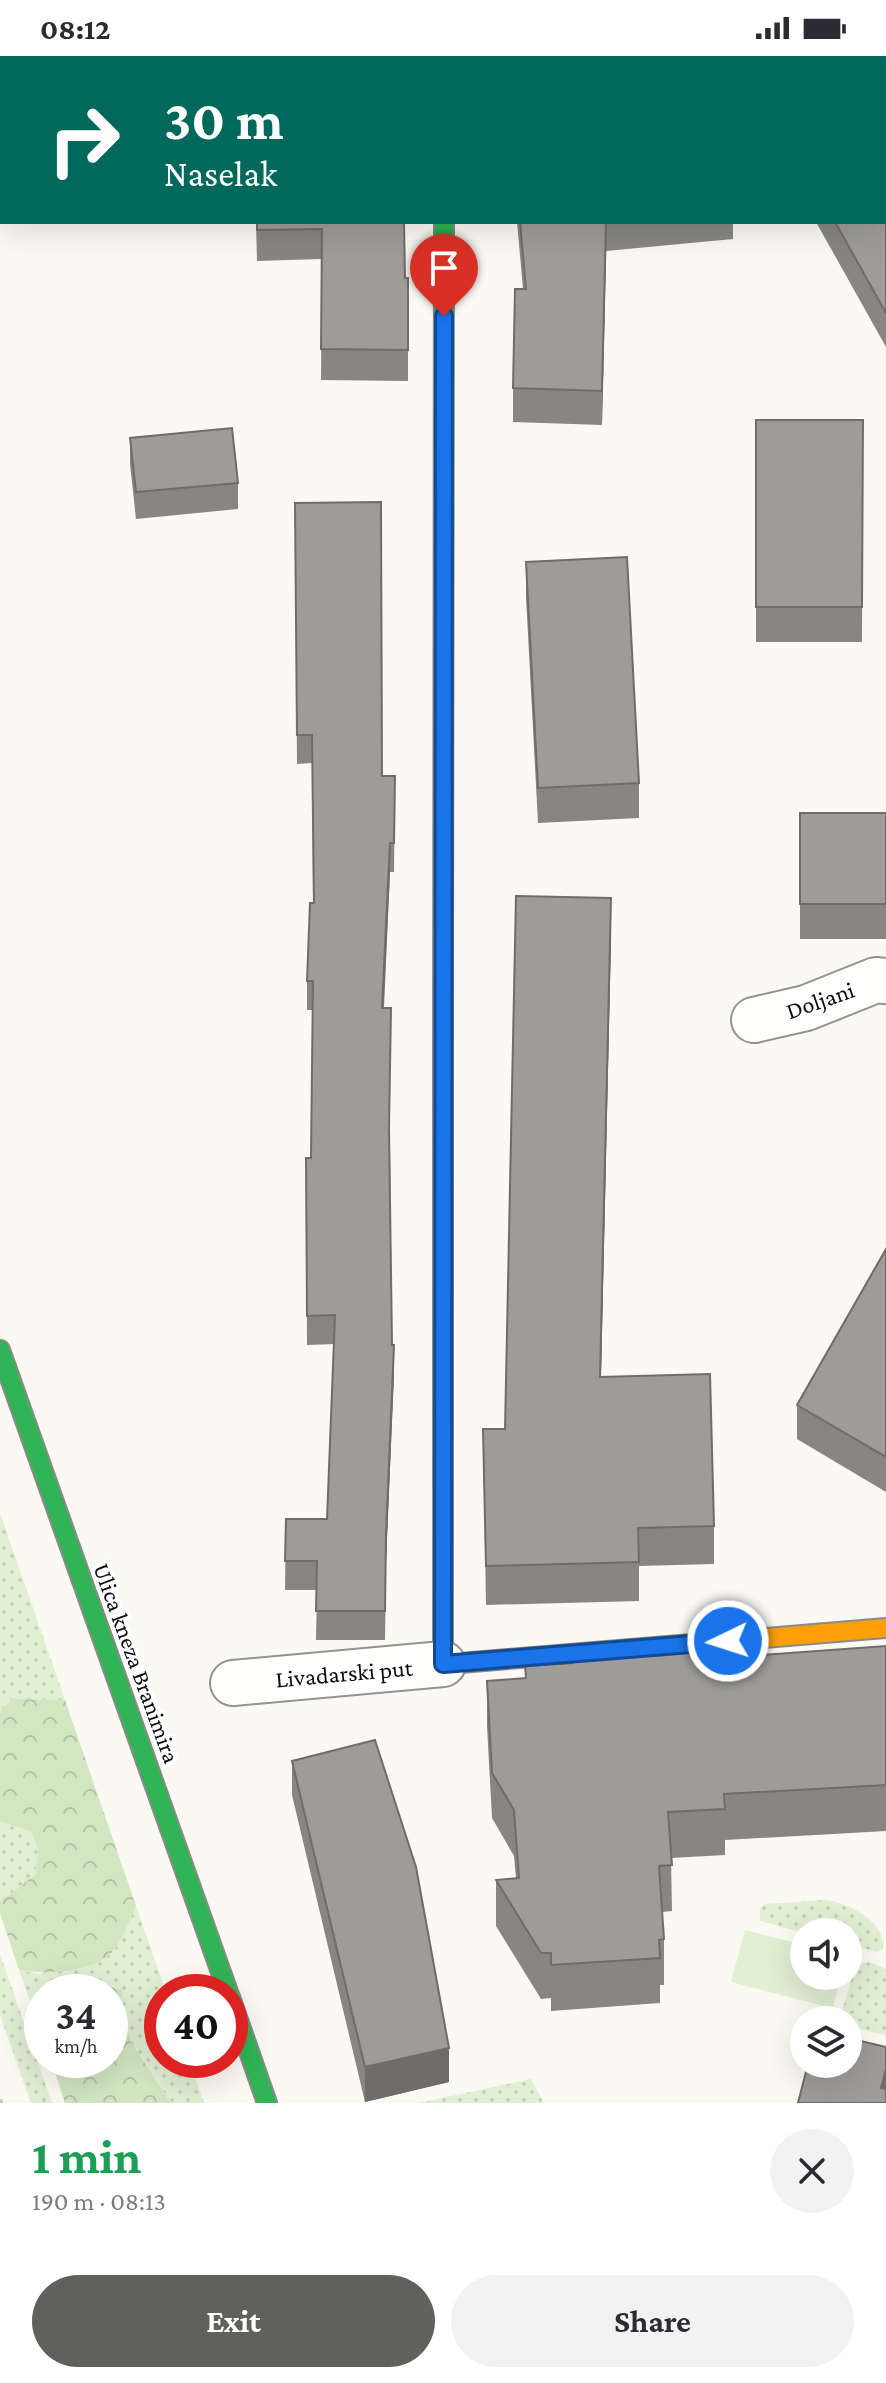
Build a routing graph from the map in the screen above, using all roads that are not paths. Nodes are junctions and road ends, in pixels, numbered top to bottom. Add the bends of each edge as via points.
1 (444, 224) edge
2 (886, 981) edge
3 (754, 1020) dead end
4 (0, 1350) edge
5 (886, 1628) edge
6 (443, 1664) junction
7 (233, 1683) dead end
8 (222, 1974) edge
9 (248, 2049) edge
10 (267, 2103) edge

1 - 6 street
2 - 3 street, Doljani
4 - 8 street, Ulica kneza Branimira
5 - 6 street, Livadarski put
6 - 7 street, Livadarski put
9 - 10 street, Ulica kneza Branimira

